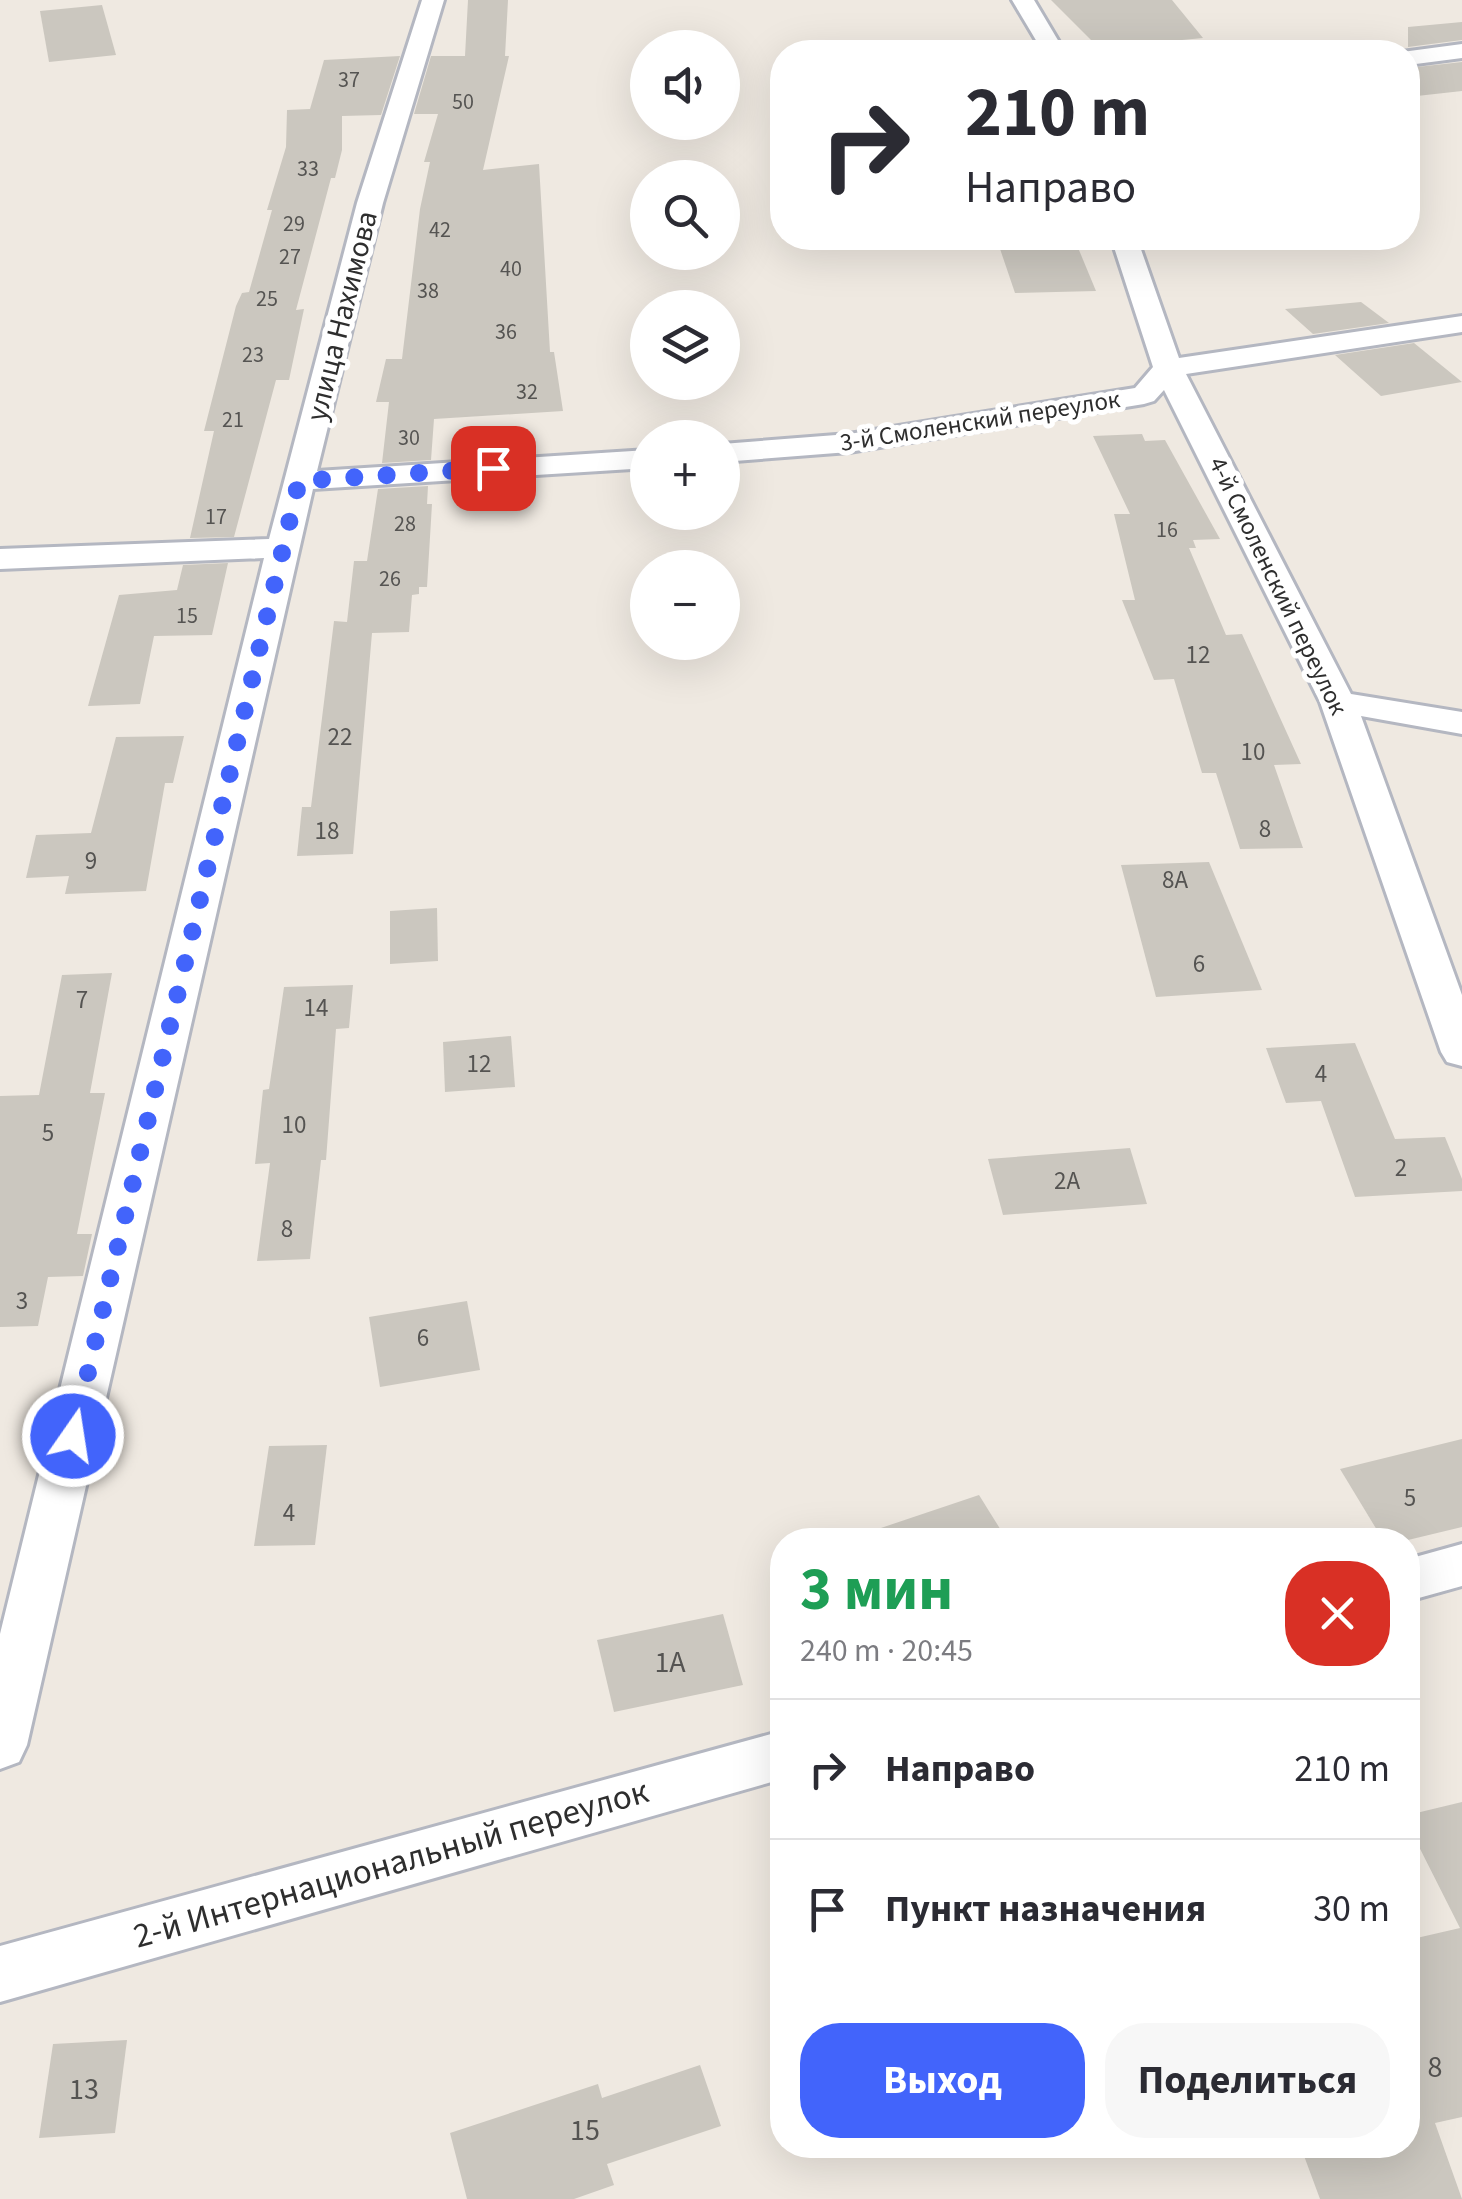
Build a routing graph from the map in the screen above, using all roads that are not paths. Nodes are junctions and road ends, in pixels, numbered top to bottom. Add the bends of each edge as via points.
1 (433, 0) edge
2 (1023, 0) edge
3 (1047, 40) edge
4 (1462, 51) edge
5 (1420, 56) edge
6 (1128, 250) edge
7 (1462, 324) edge
8 (1168, 368) junction
9 (740, 452) edge
10 (630, 459) edge
11 (299, 481) junction
12 (284, 548) junction
13 (0, 558) edge
14 (1338, 702) junction
15 (1462, 722) edge
16 (1462, 1052) edge
17 (1462, 1565) edge
18 (1420, 1577) edge
19 (0, 1745) edge
20 (770, 1758) edge
21 (0, 1974) edge

1 - 11 street, улица Нахимова via 370,203
2 - 3 street
4 - 5 street
6 - 8 street, 4-й Смоленский переулок
7 - 8 street, 3-й Смоленский переулок
8 - 9 street, 3-й Смоленский переулок via 1144,394 850,443
8 - 14 street, 4-й Смоленский переулок
10 - 11 street
11 - 12 street, улица Нахимова
12 - 13 street
12 - 19 street, улица Нахимова
14 - 15 street
14 - 16 street, 4-й Смоленский переулок
17 - 18 street
20 - 21 street, 2-й Интернациональный переулок

